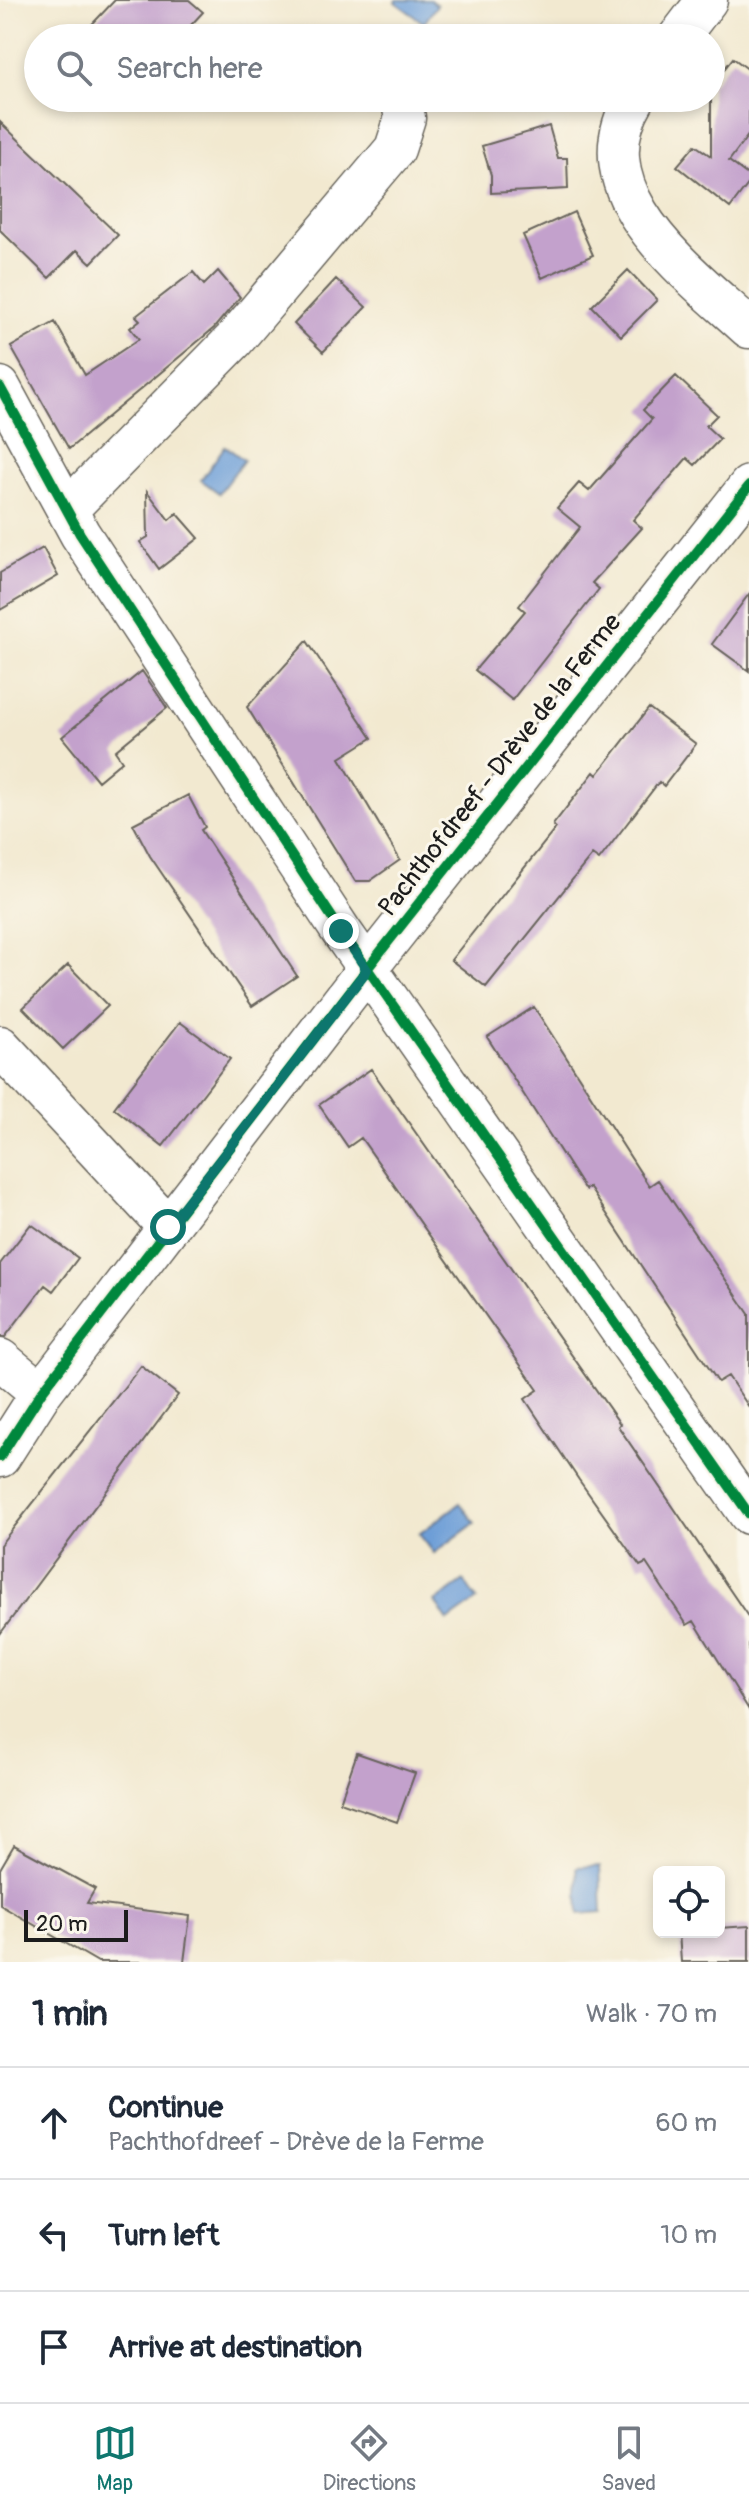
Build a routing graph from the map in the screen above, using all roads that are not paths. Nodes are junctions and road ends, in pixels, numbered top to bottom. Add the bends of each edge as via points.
1 (707, 0) edge
2 (689, 24) edge
3 (404, 112) edge
4 (627, 112) edge
5 (749, 328) edge
6 (253, 349) dead end
7 (0, 387) edge
8 (749, 486) edge
9 (74, 522) junction
10 (367, 970) junction
11 (0, 1046) edge
12 (168, 1227) junction
13 (0, 1359) edge
14 (41, 1393) junction
15 (0, 1457) edge
16 (749, 1514) edge

1 - 2 street
3 - 9 street via 395,149
4 - 5 street via 620,151 632,206 657,242
6 - 9 street
7 - 9 street
8 - 10 street, Pachthofdreef - Drève de la Ferme
9 - 10 street
10 - 12 street, Pachthofdreef - Drève de la Ferme
10 - 16 street
11 - 12 street
12 - 14 street, Pachthofdreef - Drève de la Ferme
13 - 14 street
14 - 15 street, Pachthofdreef - Drève de la Ferme

